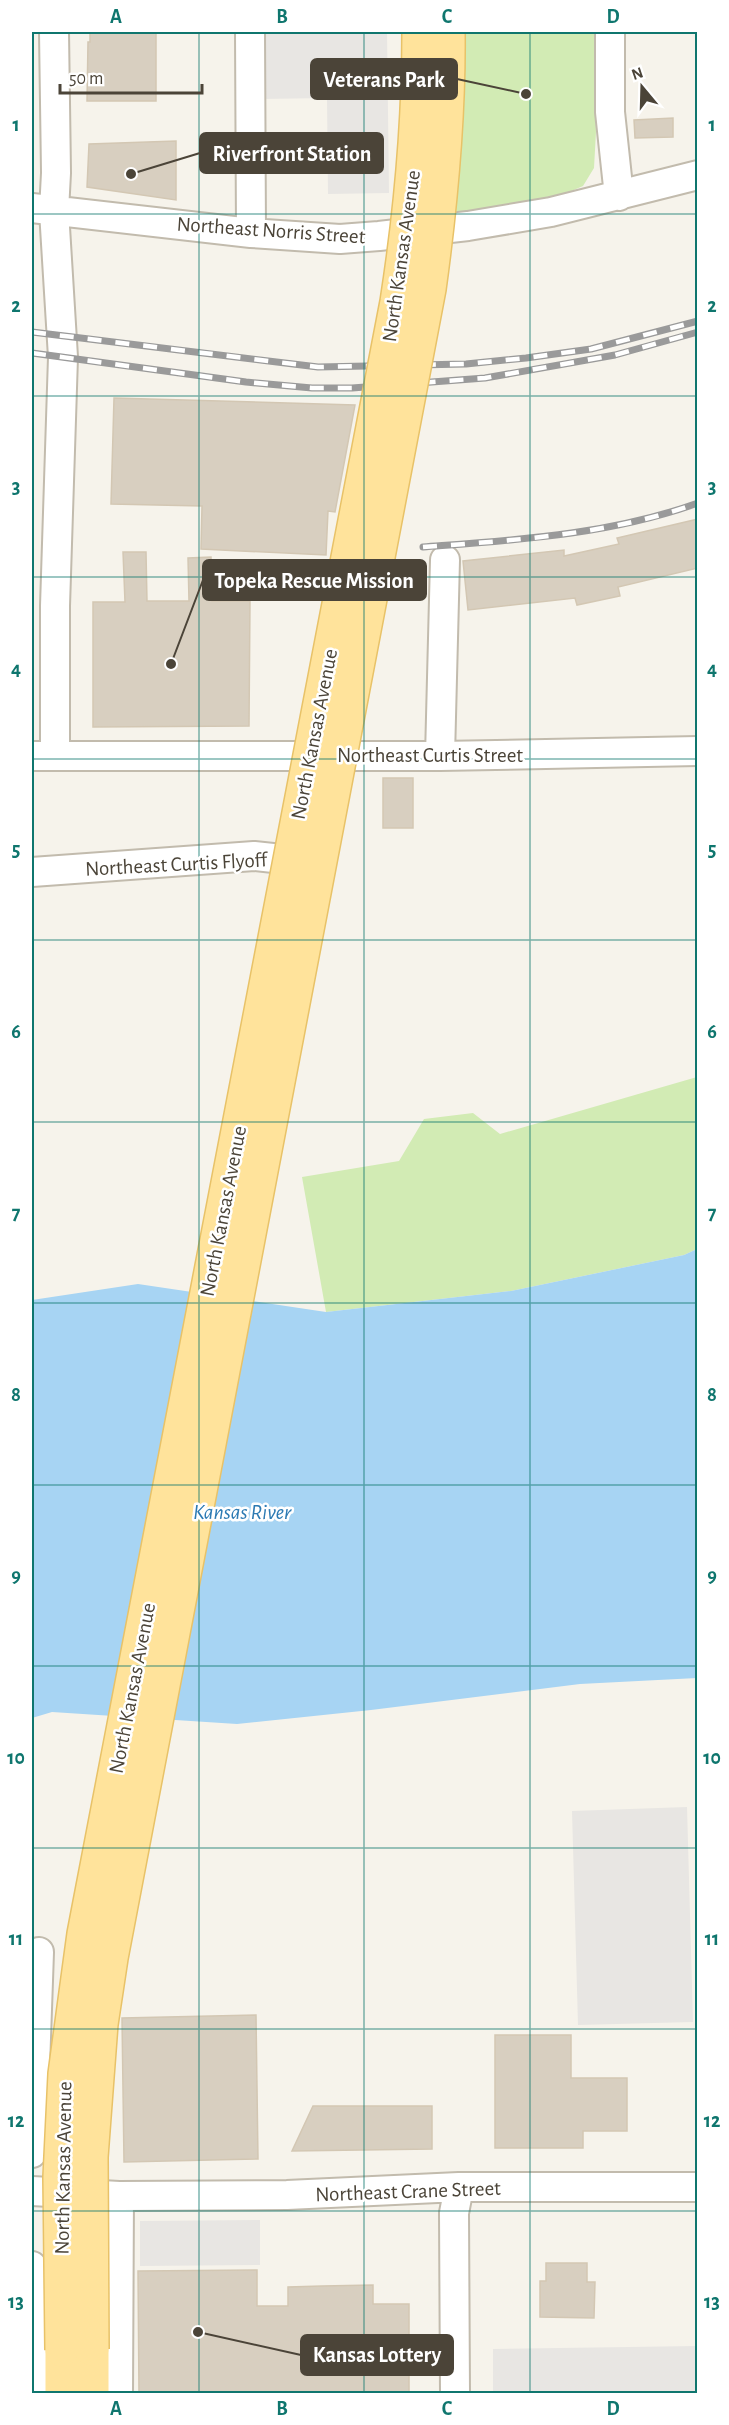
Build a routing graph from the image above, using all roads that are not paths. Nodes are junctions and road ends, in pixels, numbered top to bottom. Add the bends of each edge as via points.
1 (54, 32) edge
2 (250, 32) edge
3 (419, 32) edge
4 (448, 32) edge
5 (610, 32) edge
6 (698, 175) edge
7 (619, 196) junction
8 (43, 209) edge
9 (250, 233) junction
10 (445, 560) dead end
11 (43, 606) edge
12 (43, 705) edge
13 (698, 752) edge
14 (43, 756) edge
15 (440, 756) junction
16 (305, 861) junction
17 (32, 872) edge
18 (39, 1952) dead end
19 (32, 2153) edge
20 (459, 2187) junction
21 (698, 2187) edge
22 (32, 2191) edge
23 (119, 2196) junction
24 (32, 2266) edge
25 (77, 2349) junction
26 (34, 2394) edge
27 (62, 2394) edge
28 (92, 2394) edge
29 (118, 2394) edge
30 (455, 2394) edge

1 - 8 street via 56,173
2 - 9 street
3 - 16 main road, North Kansas Avenue, bridge via 414,169 404,258
4 - 16 main road, North Kansas Avenue, bridge via 443,186 429,289
5 - 7 street via 610,112
6 - 7 street, Northeast Norris Street
7 - 9 street, Northeast Norris Street via 468,226 379,237
8 - 9 street, Northeast Norris Street
8 - 11 street via 63,357
10 - 15 street
11 - 12 street
12 - 14 street
13 - 15 street, Northeast Curtis Street
14 - 15 street, Northeast Curtis Street
16 - 17 street, Northeast Curtis Flyoff via 254,856
16 - 25 main road, North Kansas Avenue, bridge via 102,2013
18 - 19 street, North Kansas Avenue
20 - 21 street, Northeast Crane Street
20 - 23 street, Northeast Crane Street via 287,2195
20 - 30 street via 454,2213
22 - 23 street, Northeast Crane Street
23 - 29 street
24 - 26 street, North Kansas Avenue
25 - 27 main road, North Kansas Avenue
25 - 28 main road, North Kansas Avenue

